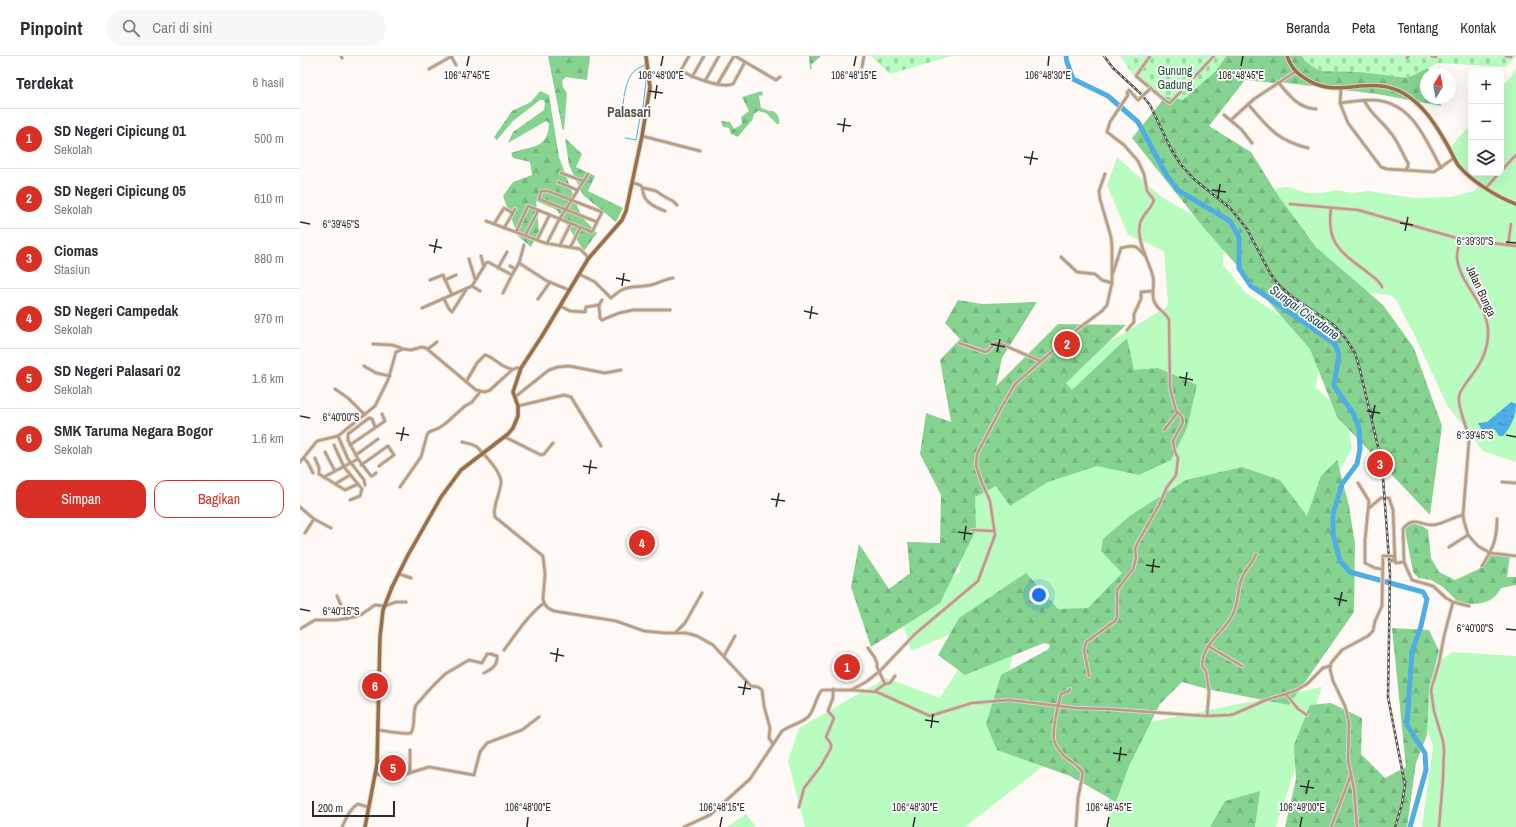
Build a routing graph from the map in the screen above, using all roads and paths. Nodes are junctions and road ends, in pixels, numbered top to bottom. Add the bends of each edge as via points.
1 (451, 56) edge
2 (646, 56) edge
3 (689, 56) edge
4 (704, 56) edge
5 (719, 56) edge
6 (735, 56) edge
7 (864, 56) edge
8 (1150, 56) edge
9 (1214, 56) edge
10 (1287, 56) edge
11 (1432, 56) edge
12 (1506, 56) edge
13 (1436, 57) dead end
14 (1511, 58) dead end
15 (745, 62) junction
16 (456, 65) dead end
17 (862, 67) dead end
18 (429, 69) dead end
19 (1295, 72) junction
20 (692, 76) junction
21 (780, 77) dead end
22 (705, 81) junction
23 (1278, 82) junction
24 (718, 83) junction
25 (1151, 88) junction
26 (1341, 88) junction
27 (1364, 100) junction
28 (1340, 103) junction
29 (1248, 104) junction
30 (1316, 109) dead end
31 (1224, 115) dead end
32 (1231, 120) junction
33 (642, 136) junction
34 (1252, 143) dead end
35 (1308, 148) dead end
36 (700, 151) dead end
37 (1516, 155) edge
38 (1454, 158) junction
39 (1441, 168) junction
40 (1504, 168) edge
41 (1405, 170) junction
42 (561, 172) dead end
43 (588, 174) dead end
44 (1105, 174) dead end
45 (1496, 176) edge
46 (583, 181) junction
47 (558, 182) dead end
48 (633, 182) junction
49 (644, 188) junction
50 (1486, 188) junction
51 (577, 190) junction
52 (571, 200) junction
53 (1290, 204) dead end
54 (1516, 204) edge
55 (678, 206) dead end
56 (1331, 208) junction
57 (515, 209) dead end
58 (565, 209) junction
59 (538, 211) junction
60 (665, 211) dead end
61 (513, 213) junction
62 (549, 216) junction
63 (559, 220) junction
64 (486, 221) dead end
65 (597, 222) junction
66 (494, 224) junction
67 (1511, 224) dead end
68 (570, 225) junction
69 (504, 228) junction
70 (580, 228) junction
71 (516, 232) junction
72 (526, 236) junction
73 (1460, 239) junction
74 (537, 240) junction
75 (548, 243) junction
76 (524, 245) dead end
77 (560, 245) junction
78 (1508, 245) junction
79 (571, 246) junction
80 (1516, 246) edge
81 (506, 252) dead end
82 (481, 256) dead end
83 (1061, 257) dead end
84 (589, 258) junction
85 (1146, 258) junction
86 (469, 259) dead end
87 (519, 263) junction
88 (484, 266) junction
89 (510, 266) dead end
90 (498, 268) junction
91 (516, 269) junction
92 (579, 274) junction
93 (456, 275) dead end
94 (512, 275) junction
95 (1112, 275) junction
96 (673, 278) dead end
97 (430, 280) dead end
98 (445, 280) junction
99 (475, 280) junction
100 (550, 282) junction
101 (1112, 283) junction
102 (472, 286) junction
103 (1382, 287) dead end
104 (466, 289) junction
105 (569, 290) junction
106 (1153, 291) junction
107 (480, 292) dead end
108 (503, 293) dead end
109 (452, 295) junction
110 (538, 298) dead end
111 (444, 299) junction
112 (602, 300) dead end
113 (600, 305) junction
114 (560, 306) junction
115 (422, 308) dead end
116 (670, 310) dead end
117 (1127, 330) dead end
118 (437, 342) dead end
119 (959, 343) dead end
120 (373, 344) dead end
121 (403, 349) junction
122 (428, 350) junction
123 (1040, 361) junction
124 (364, 366) dead end
125 (521, 368) junction
126 (513, 369) junction
127 (621, 370) dead end
128 (390, 376) junction
129 (466, 382) junction
130 (335, 389) dead end
131 (480, 392) junction
132 (515, 397) junction
133 (518, 406) junction
134 (1177, 413) junction
135 (365, 414) junction
136 (382, 414) dead end
137 (375, 427) junction
138 (1164, 430) dead end
139 (338, 436) junction
140 (505, 437) junction
141 (378, 439) dead end
142 (462, 442) dead end
143 (553, 443) dead end
144 (350, 444) junction
145 (334, 445) dead end
146 (601, 446) dead end
147 (325, 452) dead end
148 (484, 454) junction
149 (356, 455) junction
150 (304, 458) junction
151 (315, 458) dead end
152 (358, 459) junction
153 (300, 462) edge
154 (351, 463) junction
155 (361, 465) junction
156 (380, 466) dead end
157 (344, 467) junction
158 (335, 471) junction
159 (313, 473) dead end
160 (376, 473) dead end
161 (350, 475) junction
162 (324, 476) junction
163 (1502, 482) dead end
164 (1358, 483) dead end
165 (1516, 483) edge
166 (335, 484) junction
167 (358, 484) junction
168 (365, 485) dead end
169 (400, 487) dead end
170 (350, 500) dead end
171 (300, 507) edge
172 (1368, 510) junction
173 (1463, 515) junction
174 (314, 519) junction
175 (1497, 519) dead end
176 (331, 528) dead end
177 (972, 530) dead end
178 (994, 531) junction
179 (305, 533) dead end
180 (1468, 535) junction
181 (1450, 547) dead end
182 (1490, 553) junction
183 (1256, 554) dead end
184 (1516, 556) edge
185 (1395, 561) junction
186 (1404, 562) junction
187 (1482, 566) dead end
188 (1382, 570) junction
189 (400, 574) junction
190 (411, 578) dead end
191 (702, 593) dead end
192 (337, 596) dead end
193 (406, 602) dead end
194 (1453, 602) junction
195 (544, 603) junction
196 (385, 606) junction
197 (1469, 606) dead end
198 (347, 618) junction
199 (300, 629) edge
200 (675, 633) junction
201 (735, 636) dead end
202 (1208, 646) junction
203 (868, 648) dead end
204 (504, 650) dead end
205 (724, 656) junction
206 (1242, 666) dead end
207 (1330, 666) junction
208 (880, 671) junction
209 (484, 674) dead end
210 (895, 676) dead end
211 (1089, 676) dead end
212 (885, 684) junction
213 (1070, 688) dead end
214 (833, 690) junction
215 (852, 690) junction
216 (876, 691) junction
217 (1286, 694) junction
218 (1058, 706) junction
219 (1307, 715) dead end
220 (1207, 716) junction
221 (539, 717) dead end
222 (378, 730) junction
223 (773, 744) junction
224 (410, 750) dead end
225 (410, 773) junction
226 (376, 774) junction
227 (1351, 775) junction
228 (368, 807) junction
229 (799, 807) dead end
230 (342, 827) edge
231 (365, 827) edge
232 (684, 827) edge
233 (1076, 827) edge
234 (1332, 827) edge
235 (1357, 827) edge
236 (1439, 827) edge

1 - 16 street
1 - 18 street
2 - 33 main road via 650,87
3 - 20 street via 681,70
4 - 20 street
5 - 22 street
6 - 15 street
6 - 24 street
7 - 17 street
8 - 25 street via 1136,76
9 - 25 street via 1171,102 1167,102
10 - 19 main road
11 - 13 street
12 - 14 street
15 - 21 street via 776,80
15 - 24 street via 733,84
19 - 23 street
19 - 26 main road via 1318,86
20 - 22 street
22 - 24 street
23 - 29 street
23 - 30 street via 1297,103
25 - 85 street, bridge via 1138,100 1129,90 1107,132 1124,145 1138,161 1144,174 1147,191 1154,200 1151,208 1141,219 1138,230
26 - 28 street
26 - 38 main road via 1374,85 1394,89 1406,95 1428,115
27 - 28 street
27 - 39 street via 1385,102 1405,111 1418,126
27 - 41 street via 1371,114 1394,137 1408,164
28 - 41 street via 1348,123 1380,166 1385,169
29 - 32 street
29 - 35 street via 1274,133
31 - 32 street
32 - 34 street
33 - 36 street
33 - 48 main road
37 - 40 street
38 - 39 street
38 - 50 main road via 1466,173
39 - 41 street via 1431,172
42 - 46 street
43 - 46 street
44 - 95 street via 1100,199 1111,240
45 - 50 street
46 - 51 street
47 - 51 street
48 - 49 street
48 - 84 main road via 622,220
49 - 55 street via 656,190
49 - 60 street via 647,200
50 - 54 main road
51 - 52 street
52 - 58 street
52 - 58 street via 548,191 541,191 539,199
52 - 65 street via 602,212
53 - 56 street
56 - 73 street via 1371,213
56 - 103 street via 1329,225 1335,242 1344,254 1378,280
57 - 61 street
58 - 63 street
58 - 65 street
59 - 62 street
59 - 71 street via 528,206
59 - 72 street
61 - 66 street via 504,208
61 - 69 street
62 - 63 street
62 - 74 street
63 - 68 street
63 - 75 street
64 - 66 street
65 - 70 street via 592,232
66 - 69 street
67 - 78 street
68 - 70 street
68 - 77 street
69 - 71 street
70 - 79 street
71 - 72 street
72 - 74 street
73 - 78 street
73 - 173 street, Jalan Bunga via 1458,263 1485,315 1488,336 1483,358 1459,396 1469,441
74 - 75 street
75 - 77 street
76 - 87 street
77 - 79 street
78 - 80 street
79 - 84 street via 580,249
81 - 90 street
82 - 88 street
83 - 101 street via 1077,272 1095,274 1102,280
84 - 92 main road
85 - 95 street via 1136,246 1121,248
85 - 106 street via 1153,278
86 - 99 street
87 - 91 street
87 - 100 street
88 - 90 street via 488,262
88 - 99 street
89 - 91 street
90 - 94 street
91 - 94 street
92 - 96 street via 595,282 611,298 632,286 650,285
92 - 105 main road
93 - 98 street
94 - 108 street
95 - 101 street
97 - 98 street via 443,275
98 - 109 street
99 - 102 street
100 - 105 street
100 - 110 street
101 - 123 street via 1104,308
102 - 104 street
102 - 107 street
104 - 109 street
104 - 111 street via 452,312
105 - 114 main road
106 - 117 street via 1141,292 1134,322
106 - 134 street via 1155,304 1167,315 1170,322 1170,388
109 - 111 street
111 - 115 street
112 - 113 street
113 - 114 street via 586,307 585,312 570,311
113 - 116 street via 602,320 633,310
114 - 125 main road
118 - 122 street
119 - 123 street via 985,352 995,343 999,343
120 - 121 street via 392,345
121 - 122 street via 422,347
121 - 128 street via 395,354
122 - 129 street
123 - 178 street via 1015,384 977,454 976,466 990,501
124 - 128 street via 376,373
125 - 126 street
125 - 132 main road via 514,387
126 - 129 street via 501,366 485,354
126 - 131 street via 490,390
127 - 132 street via 605,373 569,366 558,367 549,370
128 - 135 street via 377,403
129 - 131 street
130 - 135 street
131 - 169 street via 445,424 429,432 422,457
132 - 133 main road
133 - 140 main road via 517,421
133 - 146 street via 568,395
134 - 138 street
134 - 211 street via 1183,422 1173,441 1178,458 1176,473 1138,542 1133,569 1118,590 1117,618 1086,642 1084,650
135 - 139 street
136 - 137 street via 384,421
137 - 144 street
137 - 144 street via 369,418 348,434
139 - 150 street via 317,441
139 - 154 street
140 - 143 street via 541,455
140 - 148 main road
141 - 149 street
142 - 148 street via 476,447
144 - 149 street
145 - 157 street
147 - 158 street
148 - 189 main road via 461,470 441,497
148 - 195 street via 501,479 495,517 544,558
149 - 152 street
150 - 153 street
150 - 159 street
151 - 162 street via 320,468 319,474
152 - 154 street
152 - 155 street
154 - 157 street
154 - 168 street
155 - 156 street via 388,446 394,455
155 - 160 street via 371,476
157 - 158 street
157 - 161 street
158 - 162 street
161 - 166 street
161 - 167 street
162 - 166 street
163 - 165 street
164 - 172 street via 1369,501
166 - 167 street via 347,490
167 - 170 street via 362,493
171 - 174 street
172 - 185 street via 1381,498 1389,498 1393,510
172 - 188 street via 1366,563
173 - 180 street, Jalan Bunga
173 - 186 street via 1433,525 1418,522 1405,526
174 - 176 street
174 - 179 street
175 - 182 street via 1496,536
177 - 178 street
178 - 208 street via 994,538 977,582 915,634
180 - 181 street
180 - 182 street via 1478,546
182 - 184 street
182 - 187 street
183 - 202 street via 1242,578 1233,614
185 - 186 street via 1399,564
185 - 188 street, bridge via 1392,561 1393,556 1383,556
186 - 194 street via 1412,580 1433,586
188 - 207 street via 1382,606 1373,631 1342,650
189 - 190 street
189 - 196 main road
191 - 200 street via 685,623
192 - 198 street
193 - 196 street
194 - 197 street
194 - 236 street via 1431,690 1434,714 1444,750
195 - 200 street via 554,611 616,621 644,631
195 - 204 street via 537,608
196 - 198 street via 375,605 360,615
196 - 222 main road via 380,637
198 - 199 street via 315,620
200 - 205 street via 702,638
201 - 205 street
202 - 206 street
202 - 220 street via 1202,666 1206,672 1209,692
203 - 208 street
205 - 223 street via 751,686 762,690
207 - 217 street via 1323,668 1302,688
207 - 227 street via 1349,723 1348,760
208 - 212 street
208 - 215 street
209 - 222 street via 495,666 497,656 489,653 482,663 469,660 439,679 416,705 410,733
210 - 212 street via 890,684
212 - 216 street
213 - 218 street via 1062,693
214 - 215 street
214 - 223 street via 821,691 807,718 784,730
214 - 229 street via 828,711 834,718 826,737 831,748 804,788
215 - 216 street
216 - 218 street via 930,716 965,705 998,700
217 - 219 street via 1298,709
217 - 220 street via 1234,714
218 - 220 street
218 - 233 street via 1055,743 1083,773
221 - 225 street via 522,730 487,742 480,752 474,775 429,767
222 - 226 main road
223 - 232 street via 746,782 710,815
224 - 225 street
225 - 226 street via 396,777
226 - 228 main road
227 - 234 street
227 - 235 street
228 - 230 street via 358,804 354,806
228 - 231 main road

